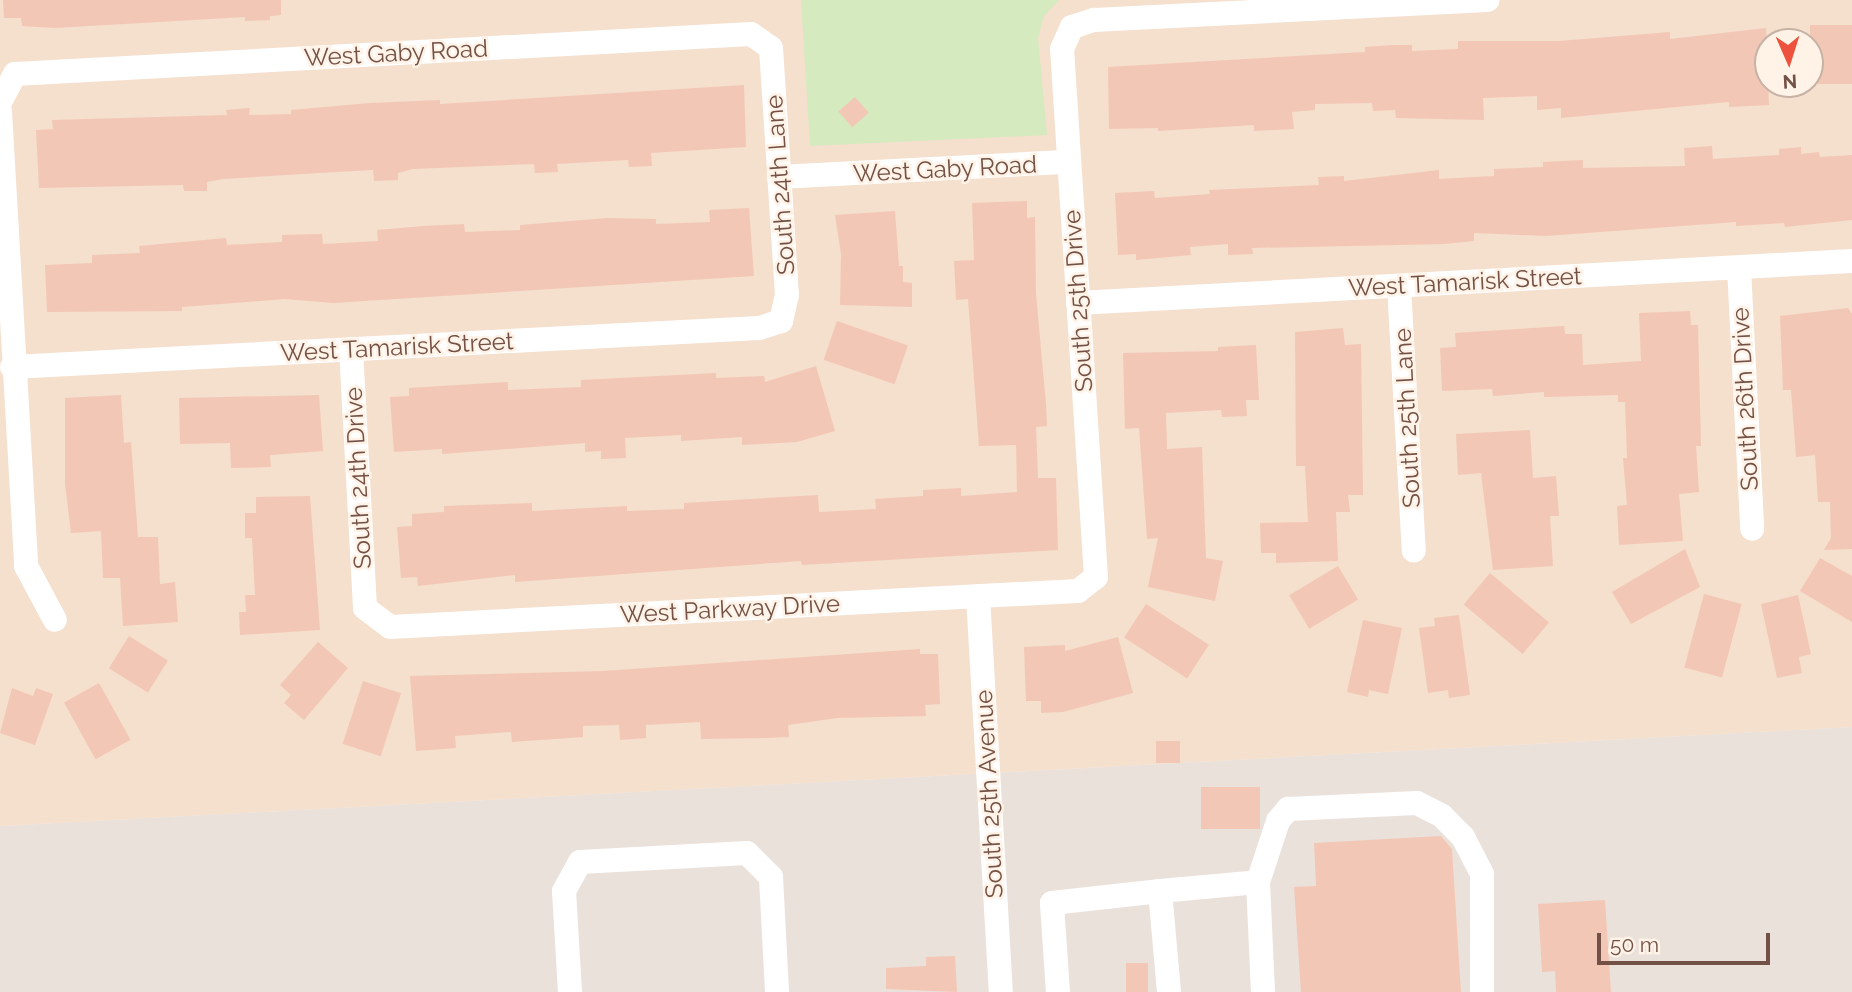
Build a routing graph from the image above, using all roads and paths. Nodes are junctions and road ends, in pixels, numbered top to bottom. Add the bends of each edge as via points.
1 (1487, 0) edge
2 (771, 48) joint
3 (0, 102) edge
4 (0, 111) edge
5 (1069, 162) junction
6 (779, 177) junction
7 (1852, 261) edge
8 (1738, 268) junction
9 (1399, 286) junction
10 (1078, 303) junction
11 (781, 321) joint
12 (351, 349) junction
13 (12, 367) junction
14 (1752, 529) dead end
15 (1414, 551) dead end
16 (1096, 577) joint
17 (978, 596) junction
18 (365, 608) joint
19 (55, 620) dead end
20 (1258, 881) junction
21 (1160, 891) junction
22 (570, 992) edge
23 (777, 992) edge
24 (1001, 992) edge
25 (1058, 992) edge
26 (1170, 992) edge
27 (1263, 992) edge
28 (1482, 992) edge

1 - 5 street, South 25th Drive via 1094,20 1072,27 1062,49
2 - 3 street, West Gaby Road via 751,34 15,74
2 - 6 street, South 24th Lane
4 - 13 street
5 - 6 street, West Gaby Road
5 - 10 street, South 25th Drive
6 - 11 street, South 24th Lane via 787,295
7 - 8 street, West Tamarisk Street
8 - 9 street, West Tamarisk Street
8 - 14 street, South 26th Drive
9 - 10 street, West Tamarisk Street
9 - 15 street, South 25th Lane
10 - 16 street, South 25th Drive
11 - 12 street, West Tamarisk Street via 759,328
12 - 13 street, West Tamarisk Street
12 - 18 street, South 24th Drive
13 - 19 street via 26,566
16 - 17 street, West Parkway Drive via 1078,591
17 - 18 street, West Parkway Drive via 390,627
17 - 24 street, South 25th Avenue
20 - 21 street
20 - 27 street
20 - 28 street via 1278,821 1288,809 1417,803 1442,816 1463,837 1482,874
21 - 25 street via 1052,903
21 - 26 street
22 - 23 street via 564,891 580,862 747,853 771,877

